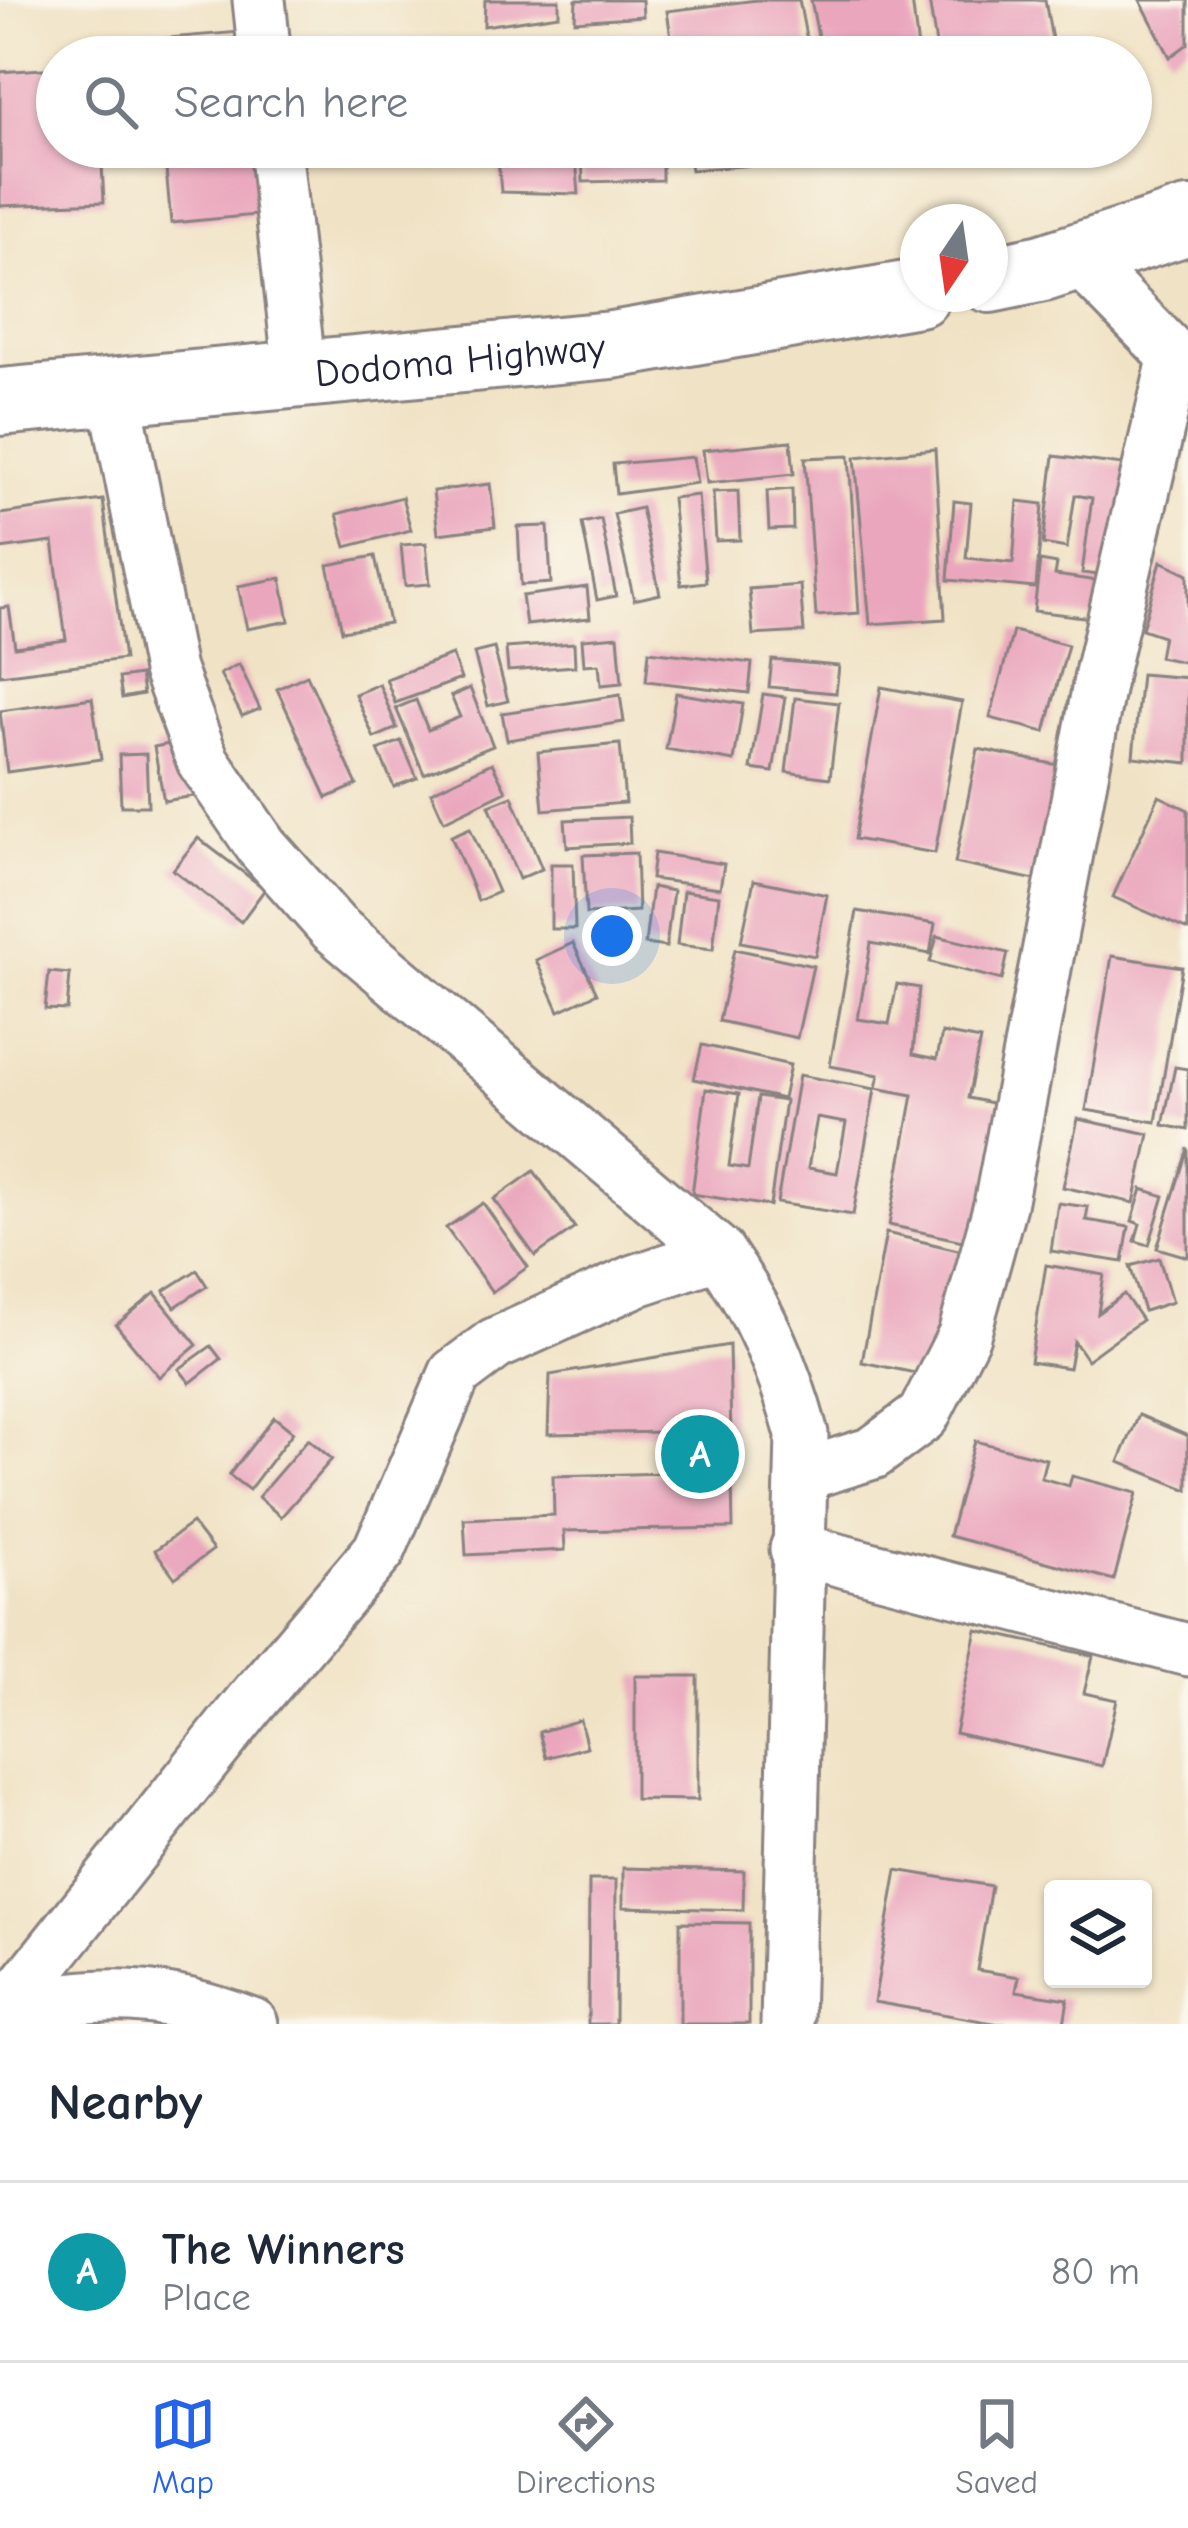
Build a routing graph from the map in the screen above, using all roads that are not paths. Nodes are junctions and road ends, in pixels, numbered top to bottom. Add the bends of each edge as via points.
1 (259, 0) edge
2 (263, 36) edge
3 (277, 168) edge
4 (1188, 221) edge
5 (1078, 256) junction
6 (1008, 274) edge
7 (900, 296) edge
8 (1181, 365) edge
9 (300, 374) junction
10 (114, 391) junction
11 (0, 402) edge
12 (719, 1253) junction
13 (802, 1474) junction
14 (796, 1549) junction
15 (1188, 1650) edge
16 (4, 2012) edge
17 (252, 2024) edge
18 (787, 2024) edge

1 - 2 street
3 - 9 street
4 - 5 highway
5 - 6 highway
5 - 8 street
7 - 9 highway, Dodoma Highway via 612,345
8 - 13 street via 1097,692 1000,1205 964,1335 923,1416 873,1454
9 - 10 highway, Dodoma Highway
10 - 11 highway, Dodoma Highway
10 - 12 street via 169,670 203,761 262,848 334,928
12 - 13 street via 782,1363 802,1434
12 - 16 street via 495,1344 455,1374 380,1551
13 - 14 street
14 - 15 street
14 - 18 street
16 - 17 street via 80,1994 139,1993

